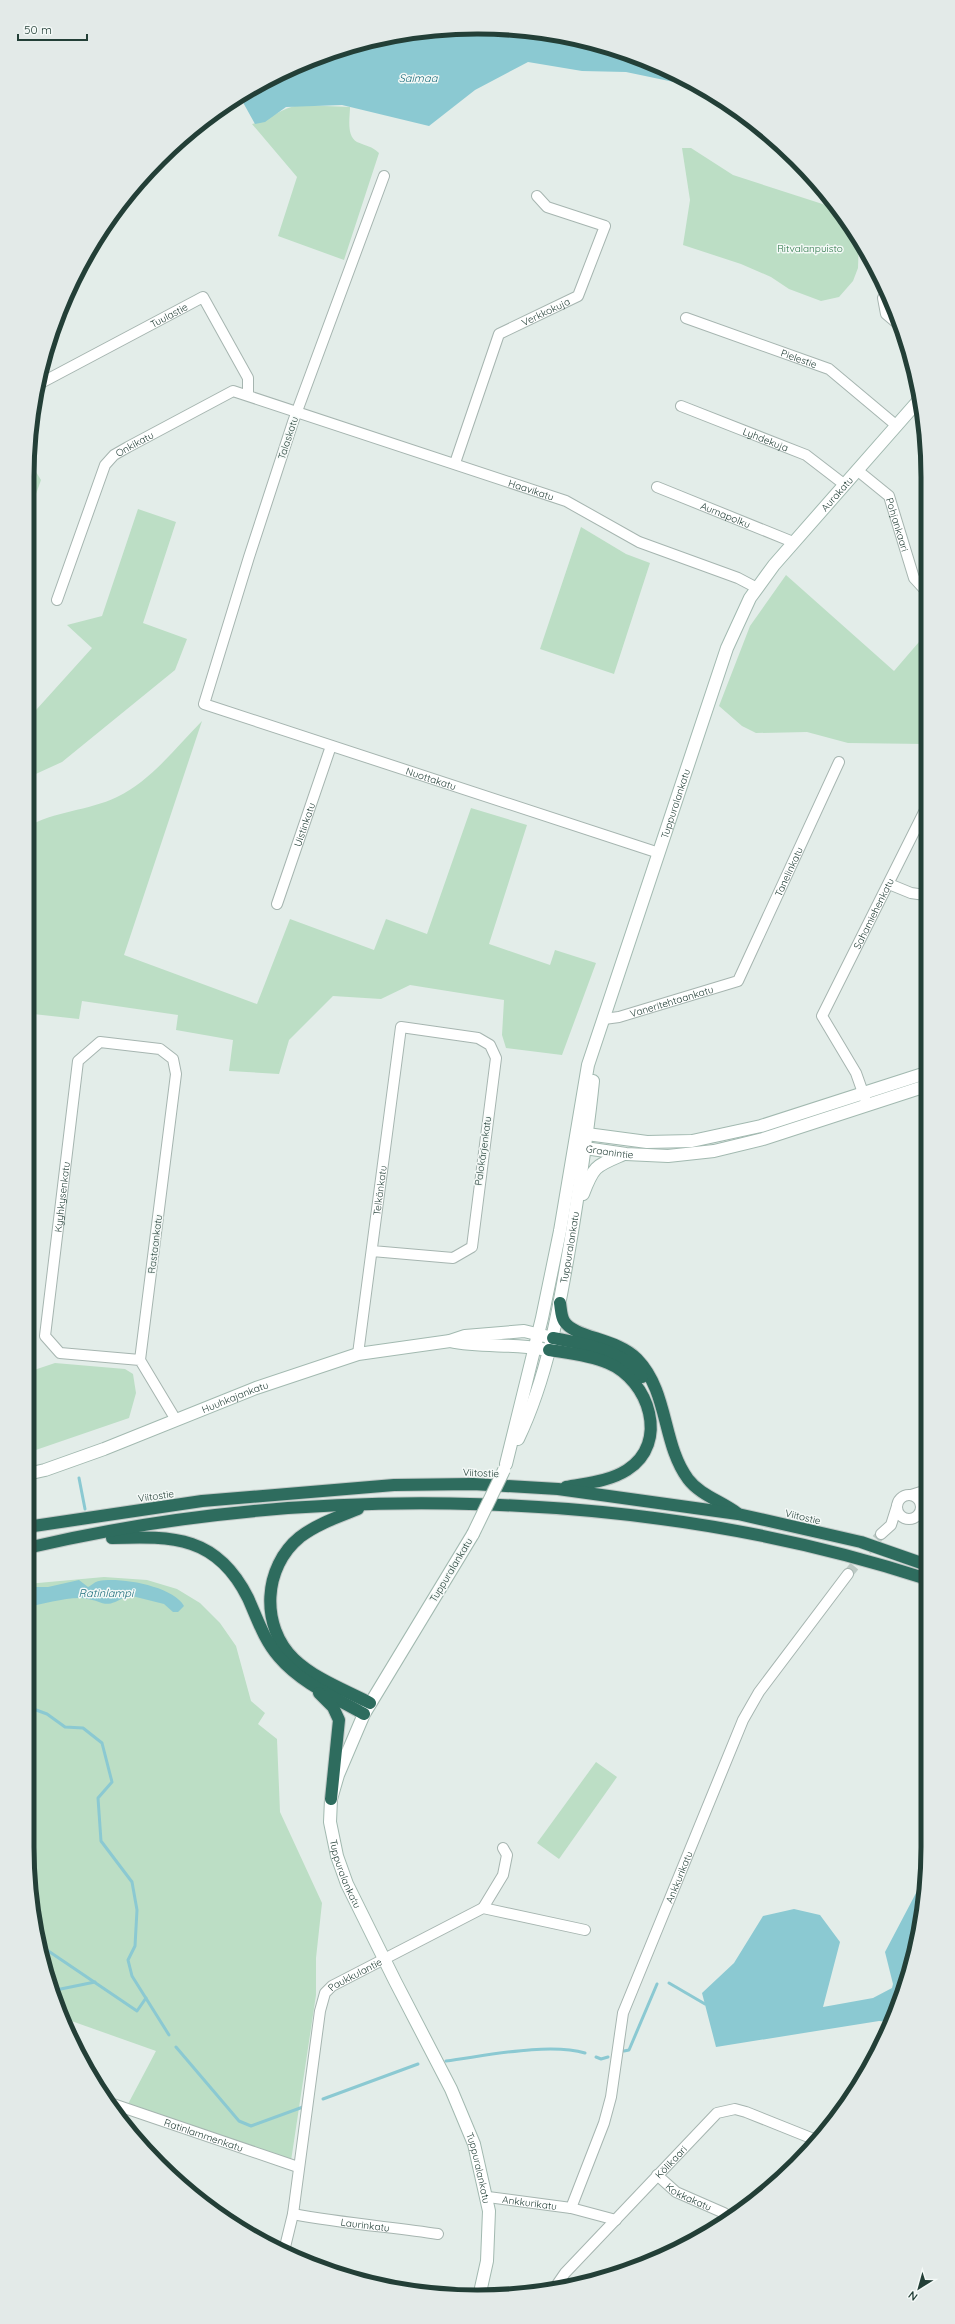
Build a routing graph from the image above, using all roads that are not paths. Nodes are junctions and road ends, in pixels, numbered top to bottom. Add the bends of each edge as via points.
1 (384, 176) dead end
2 (537, 196) dead end
3 (883, 300) edge
4 (686, 318) dead end
5 (891, 318) edge
6 (45, 381) edge
7 (248, 395) junction
8 (914, 405) edge
9 (680, 406) dead end
10 (297, 412) junction
11 (896, 426) junction
12 (455, 463) junction
13 (857, 470) junction
14 (845, 485) junction
15 (657, 487) dead end
16 (793, 542) junction
17 (921, 586) edge
18 (757, 588) junction
19 (57, 600) dead end
20 (204, 704) joint
21 (331, 746) junction
22 (839, 762) dead end
23 (921, 818) edge
24 (659, 853) junction
25 (889, 884) junction
26 (921, 894) edge
27 (277, 904) dead end
28 (738, 981) joint
29 (603, 1021) junction
30 (401, 1027) joint
31 (173, 1059) joint
32 (921, 1075) edge
33 (921, 1087) edge
34 (865, 1099) junction
35 (583, 1140) junction
36 (626, 1154) junction
37 (574, 1216) junction
38 (372, 1251) junction
39 (560, 1303) junction
40 (536, 1341) junction
41 (551, 1344) junction
42 (358, 1354) junction
43 (140, 1360) junction
44 (660, 1402) junction
45 (176, 1420) junction
46 (505, 1467) junction
47 (34, 1472) edge
48 (558, 1489) junction
49 (921, 1492) edge
50 (911, 1495) junction
51 (921, 1503) edge
52 (364, 1506) junction
53 (897, 1506) junction
54 (921, 1511) edge
55 (738, 1514) junction
56 (909, 1519) junction
57 (891, 1525) junction
58 (34, 1526) edge
59 (881, 1534) tunnel mouth
60 (79, 1538) junction
61 (34, 1547) edge
62 (921, 1563) edge
63 (848, 1574) tunnel mouth
64 (921, 1578) edge
65 (255, 1614) junction
66 (370, 1703) junction
67 (364, 1714) junction
68 (331, 1799) junction
69 (503, 1848) dead end
70 (483, 1908) junction
71 (585, 1930) dead end
72 (384, 1959) junction
73 (119, 2106) edge
74 (812, 2138) edge
75 (298, 2167) junction
76 (657, 2175) junction
77 (488, 2197) junction
78 (571, 2208) junction
79 (724, 2213) dead end
80 (293, 2214) junction
81 (616, 2220) junction
82 (438, 2234) dead end
83 (285, 2246) edge
84 (559, 2282) edge
85 (481, 2290) edge

1 - 10 street, Talaskatu
2 - 12 street, Verkkokuja via 547,207 605,226 578,296 499,334
3 - 5 street via 886,314
4 - 11 street, Pielestie via 829,369
6 - 7 street, Tuulastie via 203,297 248,378
7 - 10 street, Onkikatu
7 - 19 street, Onkikatu via 233,391 114,455 105,465
8 - 11 street, Aurakatu
9 - 14 street, Lyhdekuja via 806,455
10 - 12 street, Haavikatu
10 - 20 street, Talaskatu
11 - 13 street, Aurakatu
12 - 18 street, Haavikatu via 566,501 639,542 738,578
13 - 14 street, Aurakatu
13 - 17 street, Pohjankaari via 889,496 914,578
14 - 16 street, Aurakatu
15 - 16 street, Aumapolku
16 - 18 street, Aurakatu
18 - 24 street, Tuppuralankatu via 740,617 727,648
20 - 21 street, Nuottakatu
21 - 24 street, Nuottakatu
21 - 27 street, Uistinkatu
22 - 28 street, Tanelinkatu
23 - 25 street, Sahamiehenkatu
24 - 29 street, Tuppuralankatu
25 - 26 street
25 - 34 street, Sahamiehenkatu via 822,1016 856,1073
28 - 29 street, Vaneritehtaankatu
29 - 35 street, Tuppuralankatu
30 - 38 street, Telkänkatu
30 - 38 street, Palokärjenkatu via 478,1038 490,1046 496,1058 472,1247 452,1258
31 - 43 street, Rastaankatu via 176,1074
31 - 43 street, Kyyhkysenkatu via 160,1049 100,1042 78,1061 45,1336 60,1353
32 - 34 street, Graanintie
33 - 34 street, Graanintie
34 - 35 street, Graanintie via 692,1141
34 - 36 street, Graanintie via 763,1139 714,1151 668,1156
35 - 36 street, Graanintie
35 - 37 street, Tuppuralankatu
35 - 40 street, Tuppuralankatu
36 - 37 street via 605,1161 594,1170
37 - 39 street, Tuppuralankatu
38 - 42 street, Telkänkatu
39 - 41 street, Tuppuralankatu
39 - 44 highway via 563,1320 569,1328 622,1347 638,1360 649,1376
40 - 41 street, Huuhkajankatu
40 - 42 street, Huuhkajankatu via 466,1345 450,1341
40 - 46 street, Tuppuralankatu
41 - 44 highway via 603,1349 625,1360 640,1374
41 - 46 street, Tuppuralankatu via 529,1416
41 - 48 highway via 609,1363 624,1372 636,1384 646,1400 651,1415 651,1431 638,1462 615,1477
42 - 45 street, Huuhkajankatu via 256,1388
43 - 45 street
44 - 55 highway via 675,1454 688,1480 699,1490
45 - 47 street, Huuhkajankatu
46 - 66 street, Tuppuralankatu, bridge via 473,1534
48 - 55 highway, Viitostie
48 - 58 highway, Viitostie via 473,1484 379,1486 202,1501
49 - 50 street
50 - 51 street
50 - 53 street via 902,1498
52 - 60 highway via 206,1516
52 - 64 highway via 499,1506 651,1518 724,1528 813,1548
52 - 66 highway via 315,1528 287,1551 271,1584 270,1602 272,1623 280,1641 293,1658 307,1670
53 - 56 street via 899,1514
53 - 57 street
54 - 56 street via 916,1517
55 - 62 highway, Viitostie via 861,1542
56 - 57 street
57 - 59 street
60 - 61 highway
60 - 65 highway via 155,1537 200,1547 222,1560
63 - 78 street, Ankkurikatu via 759,1692 743,1720 623,2013 611,2097 604,2123
65 - 67 highway via 271,1648 291,1670
65 - 68 highway via 273,1656 291,1674 321,1695 337,1713 340,1728 333,1766
66 - 67 street, Tuppuralankatu
67 - 68 street, Tuppuralankatu via 338,1775
68 - 72 street, Tuppuralankatu via 330,1822 337,1856 347,1884
69 - 70 street via 507,1856 503,1875
70 - 71 street
70 - 72 street, Paukkulantie
72 - 75 street, Paukkulantie via 332,1986 325,1993 320,2011
72 - 77 street, Tuppuralankatu via 451,2089 474,2144
73 - 75 street, Ratinlammenkatu
74 - 76 street, Kölikaari via 746,2112 726,2110 717,2113
75 - 80 street, Paukkulantie
76 - 79 street, Kokkakatu via 676,2192
76 - 81 street, Kölikaari
77 - 78 street, Ankkurikatu
77 - 85 street, Tuppuralankatu via 487,2261
78 - 81 street, Ankkurikatu
80 - 82 street, Laurinkatu via 347,2224 378,2225
80 - 83 street, Paukkulantie
81 - 84 street, Kölikaari

